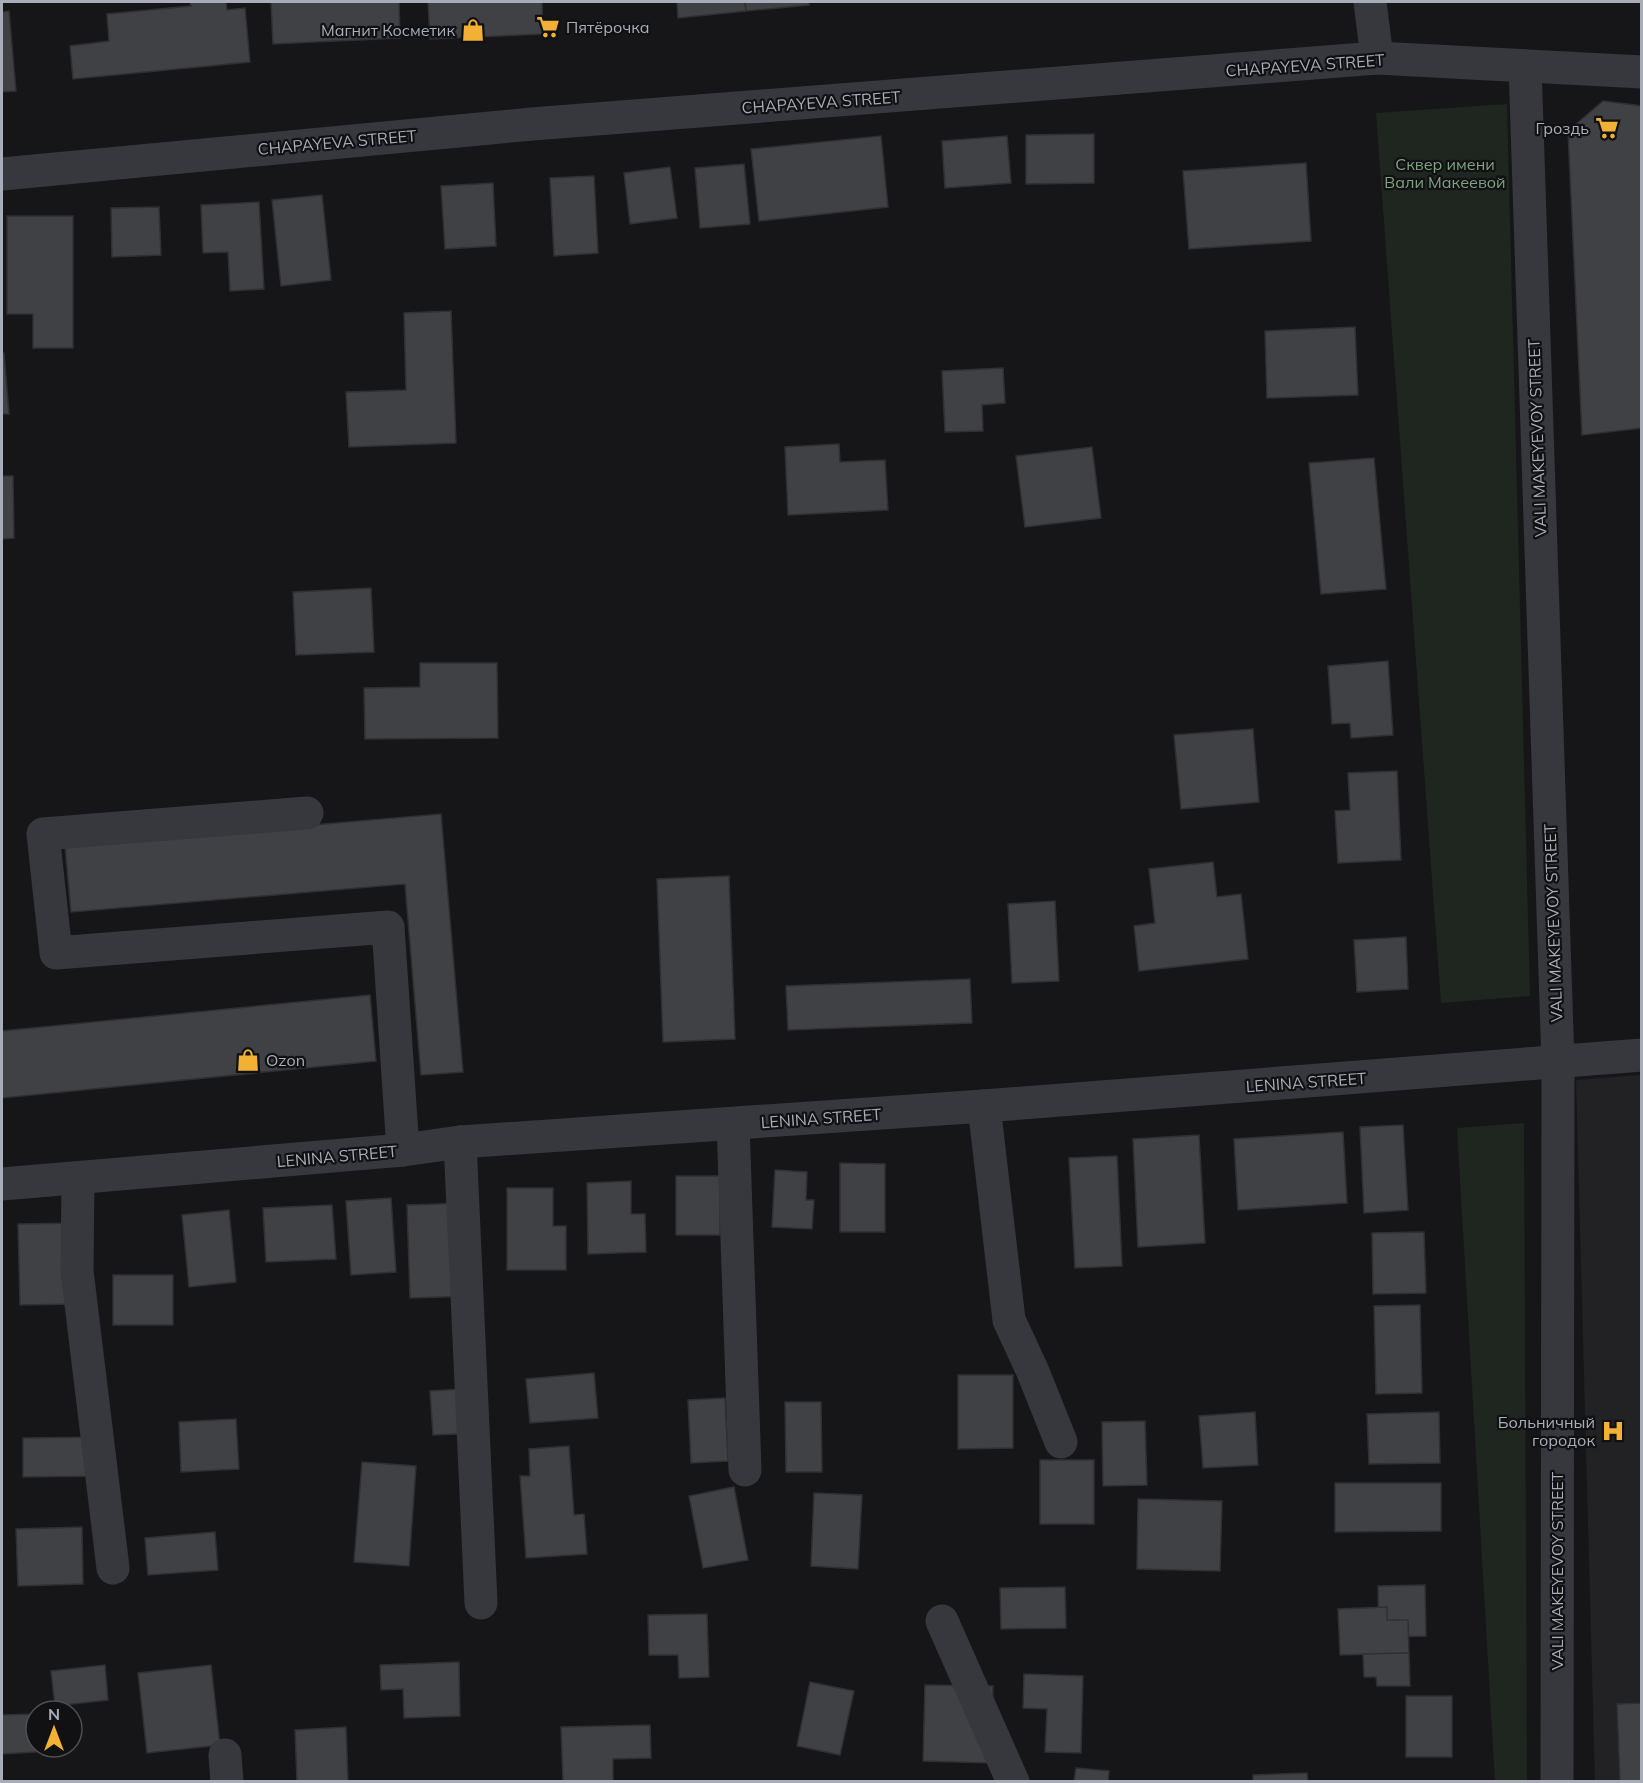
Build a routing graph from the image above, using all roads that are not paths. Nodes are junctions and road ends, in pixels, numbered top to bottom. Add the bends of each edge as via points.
1 (1370, 2) edge
2 (1377, 58) junction
3 (1525, 66) junction
4 (1641, 72) edge
5 (2, 174) edge
6 (307, 813) dead end
7 (1641, 1055) edge
8 (1558, 1062) junction
9 (984, 1106) junction
10 (733, 1124) junction
11 (460, 1142) junction
12 (403, 1150) junction
13 (78, 1179) junction
14 (2, 1184) edge
15 (1060, 1442) dead end
16 (745, 1470) dead end
17 (113, 1568) dead end
18 (481, 1603) dead end
19 (942, 1621) dead end
20 (1013, 1782) edge
21 (1557, 1782) edge

1 - 2 street
2 - 3 street, CHAPAYEVA STREET
2 - 5 street, CHAPAYEVA STREET via 532,124
3 - 4 street, CHAPAYEVA STREET
3 - 8 street, VALI MAKEYEVOY STREET
6 - 12 street via 43,834 56,953 388,927
7 - 8 street, LENINA STREET
8 - 9 street, LENINA STREET
8 - 21 street, VALI MAKEYEVOY STREET
9 - 10 street, LENINA STREET
9 - 15 street via 1009,1320
10 - 11 street, LENINA STREET
10 - 16 street
11 - 12 street, LENINA STREET
11 - 18 street
12 - 13 street, LENINA STREET
13 - 14 street, LENINA STREET
13 - 17 street via 77,1271
19 - 20 street

